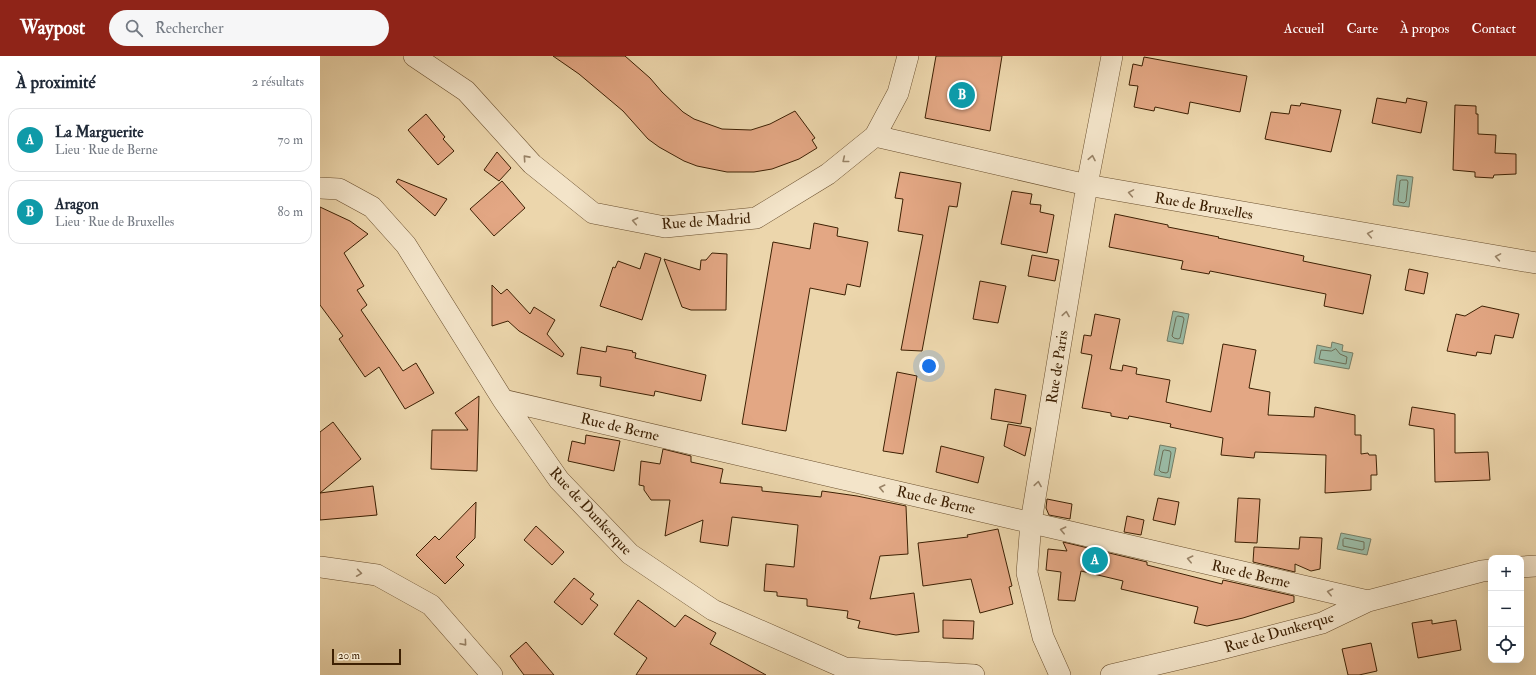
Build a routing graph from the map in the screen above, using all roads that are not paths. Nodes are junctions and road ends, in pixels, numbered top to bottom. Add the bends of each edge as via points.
1 (414, 56) edge
2 (908, 56) edge
3 (1112, 56) edge
4 (875, 136) junction
5 (1087, 185) junction
6 (320, 188) edge
7 (1536, 263) edge
8 (503, 400) junction
9 (1032, 522) junction
10 (1536, 566) edge
11 (320, 567) edge
12 (1524, 567) edge
13 (1488, 570) edge
14 (1368, 601) junction
15 (492, 675) edge
16 (974, 675) edge
17 (1060, 675) edge
18 (1111, 675) edge

4 -> 1 street, Rue de Madrid via 828,174 756,218 665,227 593,214 532,164 466,91
2 - 4 street, Rue de Madrid via 898,93
5 -> 3 street, Rue de Paris
4 - 5 street, Rue de Bruxelles
7 -> 5 street, Rue de Bruxelles
9 -> 5 street, Rue de Paris
6 - 8 street, Rue de Dunkerque via 339,189 372,207 406,246
9 -> 8 street, Rue de Berne
8 - 16 street, Rue de Dunkerque via 559,480 630,554 713,610 845,668
14 -> 9 street, Rue de Berne
9 - 17 street, Rue de Paris via 1027,573 1043,638
10 - 12 street
11 -> 15 street via 377,575 431,605
13 - 14 street, Rue de Dunkerque
14 - 18 street, Rue de Dunkerque via 1322,623

